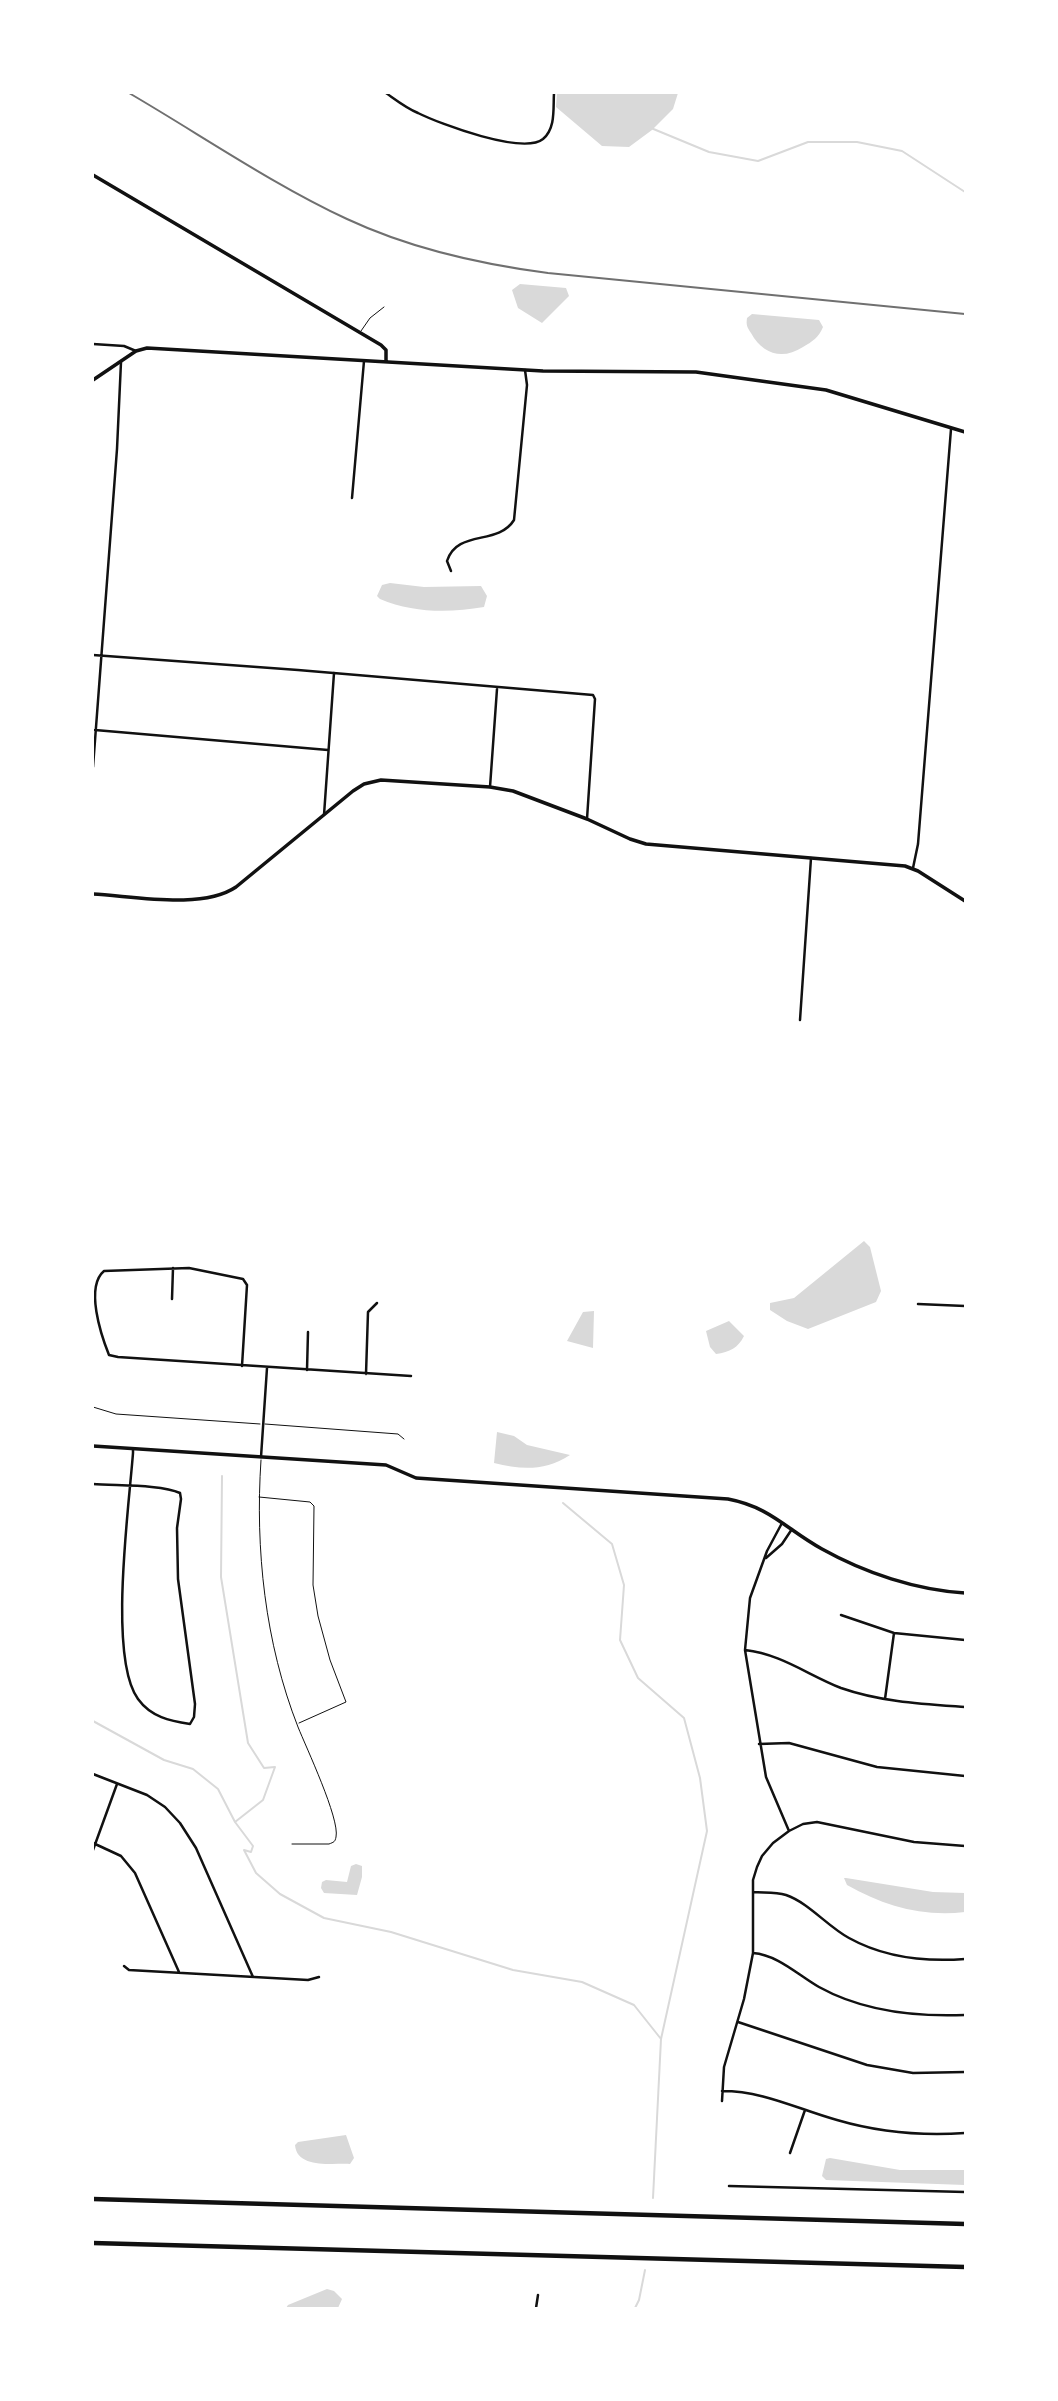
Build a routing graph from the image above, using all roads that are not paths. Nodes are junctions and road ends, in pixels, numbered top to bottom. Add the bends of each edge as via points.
1 (386, 93) edge
2 (554, 93) edge
3 (93, 175) edge
4 (384, 307) dead end
5 (360, 332) junction
6 (93, 344) edge
7 (136, 351) junction
8 (364, 361) junction
9 (121, 362) junction
10 (387, 362) junction
11 (526, 370) junction
12 (93, 380) edge
13 (951, 428) junction
14 (965, 432) edge
15 (352, 498) dead end
16 (451, 571) dead end
17 (93, 655) edge
18 (100, 656) junction
19 (334, 673) junction
20 (498, 688) junction
21 (95, 730) junction
22 (328, 750) junction
23 (93, 767) edge
24 (490, 787) junction
25 (324, 815) junction
26 (587, 820) junction
27 (811, 858) junction
28 (913, 868) junction
29 (93, 894) edge
30 (965, 901) edge
31 (800, 1020) dead end
32 (173, 1268) junction
33 (172, 1299) dead end
34 (377, 1303) dead end
35 (918, 1304) dead end
36 (965, 1306) edge
37 (308, 1332) dead end
38 (242, 1366) junction
39 (267, 1368) junction
40 (307, 1370) junction
41 (366, 1374) junction
42 (411, 1376) dead end
43 (93, 1407) edge
44 (263, 1424) junction
45 (404, 1438) dead end
46 (93, 1446) edge
47 (133, 1449) junction
48 (261, 1457) junction
49 (93, 1484) edge
50 (131, 1487) junction
51 (259, 1497) junction
52 (782, 1522) junction
53 (792, 1529) junction
54 (766, 1558) junction
55 (965, 1593) edge
56 (841, 1615) dead end
57 (894, 1633) junction
58 (965, 1640) edge
59 (745, 1650) junction
60 (885, 1700) junction
61 (965, 1707) edge
62 (297, 1724) junction
63 (759, 1744) junction
64 (93, 1774) edge
65 (965, 1776) edge
66 (117, 1783) junction
67 (789, 1831) junction
68 (94, 1844) edge
69 (292, 1844) dead end
70 (965, 1846) edge
71 (93, 1850) edge
72 (753, 1892) junction
73 (753, 1953) junction
74 (965, 1959) edge
75 (124, 1966) dead end
76 (179, 1972) junction
77 (253, 1977) junction
78 (319, 1977) dead end
79 (965, 2015) edge
80 (737, 2022) junction
81 (965, 2072) edge
82 (722, 2091) junction
83 (722, 2101) dead end
84 (805, 2110) junction
85 (965, 2133) edge
86 (790, 2153) dead end
87 (729, 2186) dead end
88 (965, 2192) edge
89 (93, 2199) edge
90 (965, 2224) edge
91 (93, 2243) edge
92 (965, 2267) edge
93 (538, 2295) dead end
94 (536, 2308) edge

1 - 2 street via 417,113 454,127 530,144 550,130
3 - 5 street
4 - 5 lane
5 - 10 street via 381,345
6 - 7 street
7 - 8 street
7 - 9 street
8 - 10 street
8 - 15 street
9 - 12 street
9 - 18 street
10 - 11 street
11 - 13 street via 685,371 799,385
11 - 16 street via 515,516 501,533 456,547 447,561
13 - 14 street
13 - 28 street
17 - 18 street
18 - 19 street
18 - 21 street
19 - 20 street
19 - 22 street
20 - 24 street
20 - 26 street via 592,694
21 - 22 street
21 - 23 street
22 - 25 street
24 - 25 street via 374,781 356,788
24 - 26 street via 523,794
25 - 29 street via 236,887 214,897
26 - 27 street via 646,844
27 - 28 street
27 - 31 street
28 - 30 street
32 - 33 street
32 - 38 street via 243,1279 247,1285
32 - 38 street via 104,1271 99,1275 96,1314 109,1355
34 - 41 street via 368,1312
35 - 36 street
37 - 40 street
38 - 39 street
39 - 40 street
39 - 44 street
40 - 41 street
41 - 42 street
43 - 44 lane via 116,1414
44 - 45 lane
44 - 48 street
46 - 47 street
47 - 48 street
47 - 50 street
48 - 51 lane
48 - 52 street via 386,1465 416,1478 728,1499 746,1502
49 - 50 street
50 - 50 street via 122,1620 129,1676 137,1698 147,1709 159,1717 190,1724 194,1693 178,1579 180,1493
51 - 62 lane via 261,1561 272,1640
51 - 62 lane via 314,1506 313,1585 327,1649 346,1702
52 - 53 street
52 - 54 street
53 - 54 street
53 - 55 street via 845,1561 880,1575
54 - 59 street via 750,1598
56 - 57 street
57 - 58 street
57 - 60 street
59 - 60 street via 768,1653 824,1681
59 - 63 street
60 - 61 street
62 - 69 lane via 336,1833 329,1844
63 - 65 street via 789,1743 877,1767
63 - 67 street via 772,1794
64 - 66 street
66 - 68 street
66 - 77 street via 157,1801 187,1833
67 - 70 street via 817,1822 914,1842
67 - 72 street via 762,1856
68 - 71 street
68 - 76 street via 121,1856 135,1873
72 - 73 street
72 - 74 street via 785,1895 851,1939 878,1950 904,1958
73 - 79 street via 772,1958 854,2002 914,2016
73 - 80 street
75 - 76 street
76 - 77 street
77 - 78 street
80 - 81 street via 867,2065 913,2073
80 - 82 street
82 - 83 street
82 - 84 street via 755,2093
84 - 85 street via 893,2132
84 - 86 street
87 - 88 street
89 - 90 highway
91 - 92 highway
93 - 94 street

